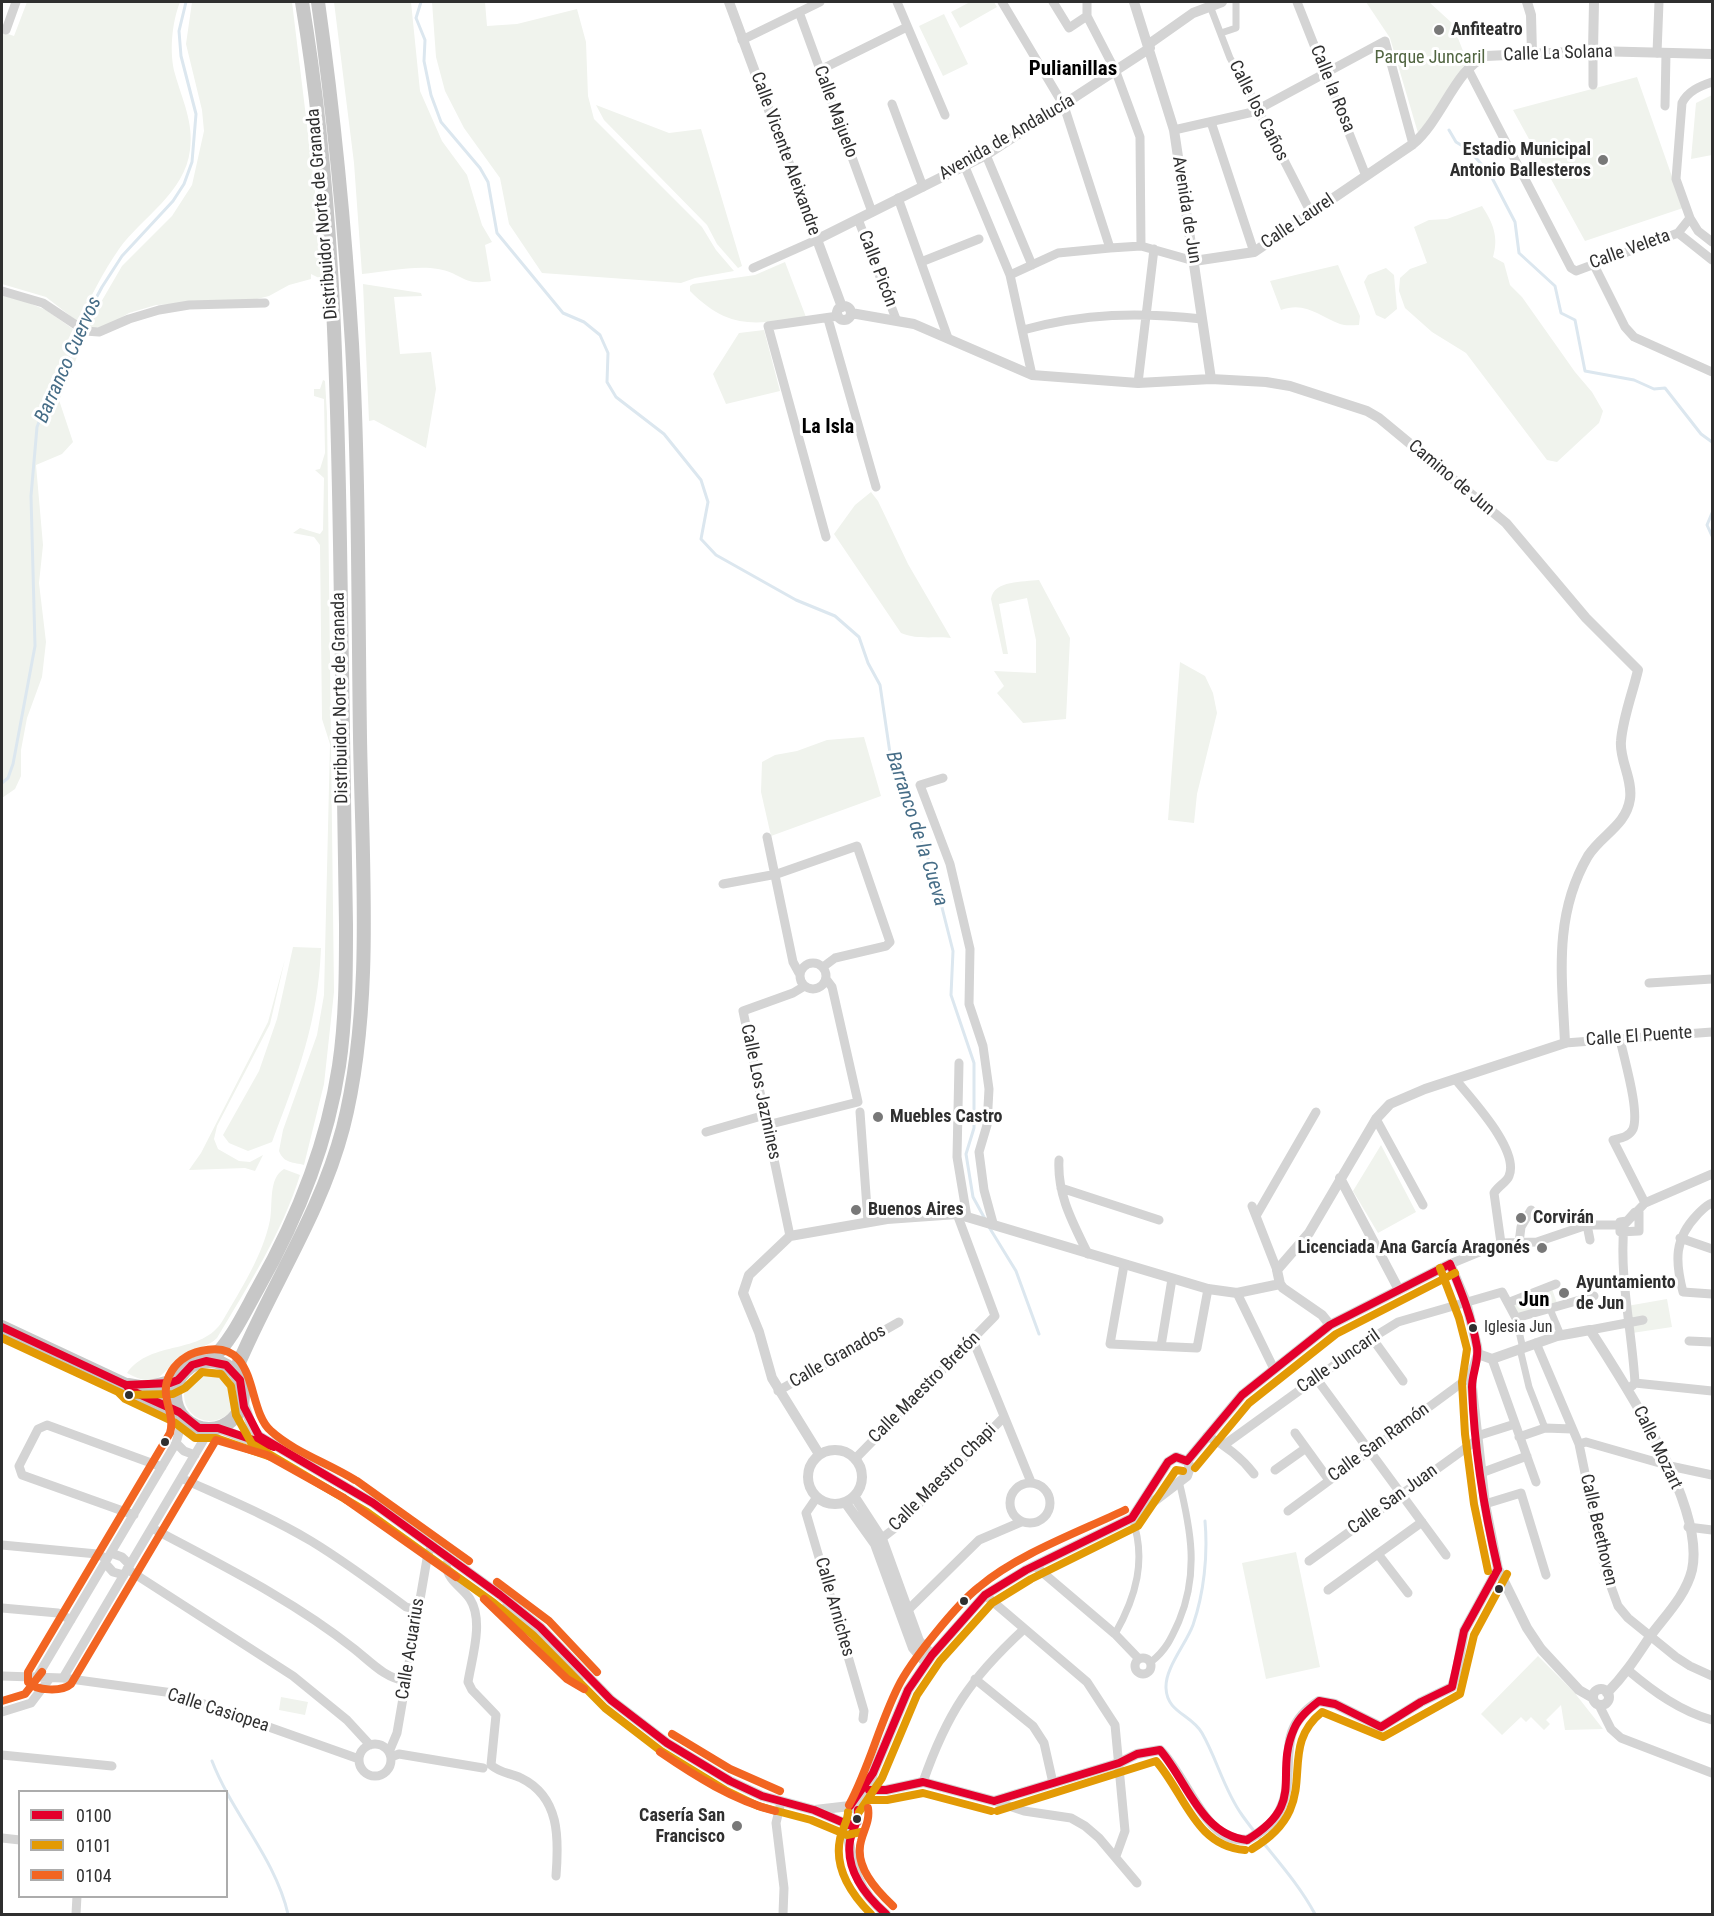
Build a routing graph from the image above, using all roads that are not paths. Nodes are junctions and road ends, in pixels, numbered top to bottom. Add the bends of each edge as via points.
1 (16, 2) edge
2 (302, 2) edge
3 (318, 2) edge
4 (729, 2) edge
5 (820, 2) edge
6 (897, 2) edge
7 (1002, 2) edge
8 (1053, 2) edge
9 (1087, 2) edge
10 (1134, 2) edge
11 (1222, 2) edge
12 (1236, 2) edge
13 (1297, 2) edge
14 (1527, 2) edge
15 (1594, 2) edge
16 (1659, 2) edge
17 (1210, 6) junction
18 (799, 12) junction
19 (1087, 16) junction
20 (907, 27) junction
21 (6, 30) dead end
22 (1221, 33) junction
23 (742, 40) junction
24 (1150, 46) junction
25 (1593, 51) junction
26 (1662, 53) junction
27 (1532, 54) junction
28 (1713, 54) edge
29 (1468, 69) junction
30 (820, 70) junction
31 (1116, 72) junction
32 (1325, 72) junction
33 (1713, 82) edge
34 (1593, 85) dead end
35 (1246, 86) joint
36 (892, 104) dead end
37 (1064, 106) junction
38 (1665, 106) dead end
39 (1258, 109) junction
40 (945, 115) dead end
41 (1211, 122) junction
42 (1174, 130) junction
43 (1413, 144) junction
44 (987, 155) junction
45 (965, 167) junction
46 (1366, 176) junction
47 (923, 187) junction
48 (898, 198) junction
49 (872, 212) junction
50 (1311, 213) junction
51 (1690, 218) junction
52 (858, 219) junction
53 (1678, 233) junction
54 (979, 239) dead end
55 (816, 240) junction
56 (1713, 242) edge
57 (1141, 246) junction
58 (1110, 248) junction
59 (1154, 249) junction
60 (1254, 252) junction
61 (1713, 260) edge
62 (1194, 261) junction
63 (921, 262) junction
64 (1593, 263) junction
65 (1032, 265) junction
66 (753, 268) dead end
67 (1010, 275) junction
68 (2, 291) edge
69 (265, 303) dead end
70 (1145, 313) junction
71 (840, 314) junction
72 (896, 319) junction
73 (1202, 319) junction
74 (1023, 330) junction
75 (948, 338) junction
76 (1713, 372) edge
77 (1032, 375) junction
78 (1210, 379) junction
79 (1138, 382) junction
80 (876, 487) dead end
81 (826, 537) dead end
82 (943, 778) dead end
83 (767, 837) dead end
84 (777, 874) junction
85 (723, 884) dead end
86 (823, 967) junction
87 (799, 973) junction
88 (826, 979) junction
89 (1713, 979) edge
90 (1649, 983) dead end
91 (803, 987) junction
92 (1713, 1032) edge
93 (1620, 1039) junction
94 (1565, 1043) junction
95 (959, 1063) dead end
96 (1456, 1080) junction
97 (860, 1112) dead end
98 (1316, 1112) dead end
99 (1376, 1119) junction
100 (766, 1120) junction
101 (706, 1132) dead end
102 (1059, 1160) dead end
103 (1713, 1174) edge
104 (1340, 1178) junction
105 (1061, 1188) junction
106 (1645, 1203) junction
107 (1713, 1203) edge
108 (1423, 1205) dead end
109 (1252, 1206) dead end
110 (1531, 1210) dead end
111 (1638, 1212) junction
112 (962, 1216) junction
113 (1256, 1216) junction
114 (1159, 1220) dead end
115 (868, 1222) junction
116 (993, 1223) junction
117 (1587, 1226) junction
118 (1623, 1227) junction
119 (790, 1236) junction
120 (1680, 1238) junction
121 (1590, 1240) dead end
122 (1519, 1242) junction
123 (1501, 1243) junction
124 (1713, 1249) edge
125 (1088, 1254) junction
126 (1450, 1264) junction
127 (1124, 1265) junction
128 (1277, 1270) junction
129 (1172, 1279) junction
130 (1280, 1284) junction
131 (1556, 1284) dead end
132 (1208, 1289) junction
133 (1399, 1290) junction
134 (1237, 1293) junction
135 (1713, 1294) edge
136 (1594, 1296) dead end
137 (1466, 1302) junction
138 (1510, 1302) junction
139 (1550, 1309) junction
140 (1516, 1318) junction
141 (1643, 1320) dead end
142 (899, 1322) dead end
143 (1630, 1322) junction
144 (1330, 1325) junction
145 (2, 1327) edge
146 (1590, 1330) junction
147 (1561, 1335) junction
148 (1372, 1338) junction
149 (974, 1340) junction
150 (1689, 1341) dead end
151 (1713, 1342) edge
152 (1536, 1343) junction
153 (1161, 1346) junction
154 (1522, 1349) junction
155 (1478, 1354) junction
156 (1492, 1359) junction
157 (211, 1360) junction
158 (1274, 1369) junction
159 (235, 1372) junction
160 (1472, 1376) junction
161 (1316, 1378) junction
162 (178, 1380) junction
163 (1404, 1381) dead end
164 (126, 1385) junction
165 (1631, 1386) junction
166 (778, 1391) junction
167 (1713, 1391) edge
168 (243, 1401) junction
169 (181, 1415) junction
170 (1004, 1418) junction
171 (1515, 1424) junction
172 (1545, 1428) junction
173 (214, 1429) junction
174 (1572, 1429) junction
175 (1295, 1433) dead end
176 (1207, 1436) junction
177 (1519, 1437) junction
178 (1477, 1438) junction
179 (176, 1443) junction
180 (1224, 1444) junction
181 (1579, 1444) junction
182 (270, 1445) junction
183 (1306, 1448) junction
184 (1370, 1450) junction
185 (819, 1454) junction
186 (195, 1455) junction
187 (1527, 1456) junction
188 (855, 1459) junction
189 (1187, 1461) junction
190 (1670, 1466) junction
191 (162, 1467) junction
192 (1165, 1468) junction
193 (1275, 1470) dead end
194 (1481, 1473) junction
195 (1254, 1474) dead end
196 (1713, 1474) edge
197 (181, 1478) junction
198 (1329, 1480) junction
199 (1178, 1481) junction
200 (1030, 1482) junction
201 (1536, 1482) dead end
202 (1402, 1494) junction
203 (817, 1497) junction
204 (850, 1499) junction
205 (1485, 1504) junction
206 (1288, 1510) dead end
207 (134, 1515) junction
208 (1132, 1518) junction
209 (1021, 1521) junction
210 (1422, 1522) junction
211 (1688, 1527) junction
212 (152, 1528) junction
213 (1713, 1530) edge
214 (879, 1541) junction
215 (2, 1545) edge
216 (432, 1546) junction
217 (1378, 1554) junction
218 (1446, 1555) dead end
219 (107, 1559) junction
220 (450, 1559) junction
221 (1309, 1561) dead end
222 (1035, 1566) junction
223 (1498, 1569) junction
224 (127, 1570) junction
225 (1546, 1575) dead end
226 (1328, 1590) dead end
227 (1408, 1593) dead end
228 (985, 1595) junction
229 (2, 1608) edge
230 (418, 1610) junction
231 (904, 1611) junction
232 (71, 1620) junction
233 (1023, 1630) junction
234 (1115, 1634) junction
235 (1651, 1635) junction
236 (929, 1659) junction
237 (1139, 1659) junction
238 (1151, 1662) junction
239 (1629, 1671) junction
240 (2, 1676) edge
241 (1713, 1676) edge
242 (37, 1677) junction
243 (50, 1678) junction
244 (63, 1678) junction
245 (975, 1679) junction
246 (406, 1681) junction
247 (1596, 1702) junction
248 (2, 1712) edge
249 (863, 1719) dead end
250 (1713, 1720) edge
251 (370, 1745) junction
252 (2, 1755) edge
253 (390, 1755) junction
254 (359, 1759) junction
255 (1119, 1763) junction
256 (112, 1766) dead end
257 (483, 1768) dead end
258 (873, 1773) junction
259 (1713, 1773) edge
260 (923, 1782) junction
261 (1053, 1783) junction
262 (869, 1790) junction
263 (994, 1801) junction
264 (781, 1802) junction
265 (851, 1808) junction
266 (814, 1810) junction
267 (849, 1823) junction
268 (2, 1838) edge
269 (18, 1840) edge
270 (1116, 1856) junction
271 (556, 1876) dead end
272 (1137, 1883) dead end
273 (77, 1898) edge
274 (76, 1914) edge
275 (783, 1914) edge
276 (886, 1914) edge

1 - 21 street
2 - 157 main road, Distribuidor Norte de Granada via 317,112 336,351 345,1005 337,1077 313,1169 271,1264 229,1340
3 - 159 main road, Distribuidor Norte de Granada via 332,105 352,347 361,1006 347,1106 324,1186
4 - 23 street, Calle Vicente Aleixandre
5 - 18 street
6 - 20 street
7 - 37 street
8 - 19 street via 1069,28
9 - 19 street
10 - 24 street, Avenida de Jun
11 - 17 street, Avenida de Andalucía
12 - 22 street via 1236,28
13 - 32 street, Calle la Rosa
14 - 27 street
15 - 25 street
16 - 26 street
17 - 22 street, Calle los Caños
17 - 24 street, Avenida de Andalucía via 1193,13
18 - 23 street
18 - 30 street, Calle Majuelo
19 - 31 street
20 - 30 street
20 - 40 street
22 - 35 street, Calle los Caños
23 - 55 street, Calle Vicente Aleixandre
24 - 31 street, Avenida de Andalucía
24 - 42 street, Avenida de Jun
25 - 26 street, Calle La Solana
25 - 27 street, Calle La Solana
25 - 34 street
26 - 28 street, Calle La Solana
26 - 38 street
27 - 29 street, Calle La Solana via 1486,56
29 - 43 street, Calle Laurel via 1431,127
29 - 64 street, Calle Veleta via 1571,268 1576,271
30 - 49 street, Calle Majuelo
31 - 37 street, Avenida de Andalucía
31 - 57 street via 1140,137
32 - 39 street
32 - 43 street via 1385,41
32 - 46 street, Calle la Rosa
33 - 51 street via 1695,89 1682,103 1677,179
35 - 39 street, Calle los Caños
36 - 47 street, Avenida de Andalucía
37 - 44 street, Avenida de Andalucía
37 - 58 street
39 - 41 street
39 - 50 street, Calle los Caños
41 - 42 street
41 - 60 street
42 - 62 street, Avenida de Jun
43 - 46 street, Calle Laurel
44 - 45 street, Avenida de Andalucía
44 - 65 street
45 - 47 street, Avenida de Andalucía
45 - 67 street
46 - 50 street, Calle Laurel
47 - 48 street, Avenida de Andalucía
48 - 49 street, Avenida de Andalucía
48 - 63 street
49 - 52 street, Avenida de Andalucía
50 - 60 street, Calle Laurel
51 - 53 street
51 - 56 street via 1698,231
52 - 55 street, Avenida de Andalucía
52 - 72 street, Calle Picón
53 - 61 street, Calle Veleta
53 - 64 street, Calle Veleta
54 - 63 street
55 - 66 street, Avenida de Andalucía
55 - 71 street, Calle Vicente Aleixandre
57 - 58 street, Calle Laurel
57 - 59 street, Calle Laurel
58 - 65 street, Calle Laurel via 1058,253
59 - 62 street, Calle Laurel
59 - 70 street
60 - 62 street, Calle Laurel
62 - 73 street, Avenida de Jun
63 - 75 street
64 - 76 street via 1625,327 1634,337
65 - 67 street, Calle Laurel
67 - 74 street
68 - 69 street via 43,303 80,328 99,332 129,318 189,305
70 - 73 street
70 - 74 street via 1058,321
70 - 79 street
71 - 72 street, Camino de Jun
71 - 80 street
71 - 81 street via 768,326
72 - 75 street, Camino de Jun
73 - 78 street, Avenida de Jun
74 - 77 street
75 - 77 street, Camino de Jun
77 - 79 street, Camino de Jun
78 - 79 street, Camino de Jun
78 - 94 street, Camino de Jun via 1290,386 1379,418 1506,523 1586,618 1638,670 1621,742 1631,797 1626,814 1590,853 1571,889 1564,921
82 - 116 street via 920,785 950,864 970,949 969,1004 989,1089 987,1125 980,1152
83 - 84 street
84 - 85 street
84 - 86 street via 857,846 890,942 835,958
84 - 87 street via 793,962
86 - 87 street via 806,966
86 - 88 street
87 - 91 street
88 - 91 street via 820,986
88 - 100 street via 832,987 858,1102
89 - 90 street
91 - 100 street, Calle Los Jazmines via 743,1011
92 - 93 street, Calle El Puente
93 - 94 street, Calle El Puente
93 - 106 street via 1635,1117 1626,1137 1613,1140
94 - 96 street
95 - 112 street via 957,1157
96 - 99 street via 1390,1104
96 - 123 street via 1507,1150 1511,1172 1494,1193
97 - 115 street
98 - 113 street
99 - 104 street
99 - 108 street
100 - 101 street
100 - 119 street, Calle Los Jazmines
102 - 105 street
103 - 106 street
104 - 128 street via 1309,1233
104 - 133 street
105 - 114 street
105 - 125 street via 1065,1208
106 - 111 street
107 - 120 street via 1694,1218
109 - 113 street
110 - 122 street via 1521,1227
111 - 118 street via 1620,1222
111 - 118 street via 1639,1231
112 - 115 street
112 - 116 street
112 - 149 street, Calle Maestro Bretón via 995,1316
113 - 128 street
115 - 119 street
116 - 125 street
117 - 118 street
117 - 121 street
117 - 122 street via 1537,1242
118 - 143 street via 1623,1280
119 - 166 street via 752,1271 744,1288 744,1298
120 - 124 street
120 - 135 street via 1678,1266 1683,1292
122 - 123 street
123 - 126 street
125 - 127 street
126 - 133 street
126 - 137 street
127 - 129 street
127 - 153 street via 1110,1344
128 - 130 street
129 - 132 street
129 - 153 street
130 - 134 street
130 - 144 street
131 - 138 street
132 - 134 street
132 - 153 street via 1197,1348
133 - 144 street
134 - 158 street
136 - 139 street
137 - 138 street, Calle Juncaril via 1502,1292
137 - 148 street, Calle Juncaril via 1398,1322
137 - 155 street
138 - 140 street
139 - 140 street
139 - 147 street
140 - 154 street
141 - 143 street
142 - 166 street, Calle Granados
143 - 146 street
143 - 165 street
144 - 158 street
145 - 164 main road
146 - 147 street
146 - 165 street, Calle Mozart
147 - 152 street
148 - 161 street, Calle Juncaril
148 - 163 street
149 - 170 street
149 - 188 street, Calle Maestro Bretón
150 - 151 street
152 - 154 street
152 - 174 street, Calle Beethoven
154 - 156 street
154 - 172 street via 1529,1387
155 - 156 street
155 - 160 street
156 - 171 street
157 - 159 main road
157 - 162 main road via 191,1365
158 - 176 street via 1242,1395
159 - 168 main road via 241,1380
160 - 178 street
160 - 184 street, Calle San Ramón
161 - 180 street, Calle Juncaril
161 - 184 street
162 - 164 main road via 146,1388
162 - 169 main road via 176,1402
164 - 169 main road
165 - 167 street
165 - 190 street, Calle Mozart
166 - 185 street
168 - 173 main road via 234,1419
168 - 182 street via 252,1427
169 - 173 main road via 199,1428
169 - 179 street
170 - 200 street
170 - 214 street, Calle Maestro Chapi
171 - 177 street
171 - 178 street, Calle San Juan
172 - 174 street
172 - 177 street
173 - 182 street
173 - 186 street
174 - 181 street, Calle Beethoven
175 - 183 street
176 - 180 street
176 - 189 street
177 - 187 street
178 - 194 street
178 - 202 street, Calle San Juan
179 - 186 street
179 - 191 street
180 - 195 street
181 - 190 street via 1586,1442
181 - 235 street, Calle Beethoven via 1611,1591 1628,1618
182 - 216 street via 350,1489
183 - 193 street
183 - 198 street
184 - 198 street, Calle San Ramón
184 - 202 street
185 - 188 street via 835,1449
185 - 203 street via 808,1470 808,1480
186 - 197 street
187 - 194 street
187 - 201 street
188 - 204 street via 862,1474 859,1490
189 - 192 street via 1176,1457
189 - 199 street via 1189,1472
190 - 196 street
190 - 211 street, Calle Mozart
191 - 207 street
191 - 207 street via 47,1425 42,1426 19,1466 19,1471
192 - 199 street via 1168,1476
192 - 208 street
194 - 205 street
197 - 212 street
197 - 230 street via 309,1540 406,1607
198 - 206 street, Calle San Ramón
199 - 208 street
199 - 238 street via 1193,1551 1187,1600 1167,1649
200 - 209 street via 1018,1487 1010,1498 1012,1512
200 - 209 street via 1048,1492 1051,1504 1041,1521
202 - 210 street
202 - 221 street, Calle San Juan
203 - 204 street via 836,1504
203 - 249 street, Calle Arniches via 806,1513 864,1711
204 - 214 street
205 - 223 street
205 - 225 street via 1521,1493
207 - 219 street
208 - 222 street
208 - 234 street via 1139,1538 1138,1577
209 - 231 street via 979,1540
210 - 217 street
210 - 218 street
211 - 213 street
211 - 235 street, Calle Mozart via 1693,1554 1687,1585
212 - 224 street
212 - 246 street via 273,1592 330,1630 389,1677
214 - 231 street
215 - 219 street via 97,1554
216 - 220 street
216 - 230 street, Calle Acuarius
217 - 226 street
217 - 227 street
219 - 224 street via 113,1572
219 - 224 street via 122,1557
219 - 232 street
220 - 264 street via 490,1590 558,1657 642,1725 730,1781
220 - 271 street via 447,1574 468,1596 477,1619 468,1682 496,1715 491,1765 537,1787 546,1798 554,1815 559,1846
222 - 228 street
222 - 234 street
223 - 247 street via 1540,1649
223 - 255 street via 1464,1631 1452,1687 1382,1728 1335,1704 1319,1701 1302,1712 1292,1728 1285,1797 1276,1817 1247,1840 1228,1837 1213,1824 1160,1750 1137,1754
224 - 244 street
224 - 251 street via 293,1676 347,1720
228 - 233 street
228 - 236 street
229 - 232 street via 58,1613
230 - 246 street, Calle Acuarius
231 - 236 street
232 - 242 street
233 - 245 street
233 - 255 street via 1087,1682 1106,1707 1116,1732
234 - 237 street
235 - 239 street, Calle Mozart
235 - 241 street, Calle Beethoven via 1690,1666
236 - 258 street via 908,1690
237 - 238 street
237 - 238 street via 1135,1666 1141,1674 1149,1672
239 - 247 street, Calle Mozart via 1607,1692 1597,1690
239 - 250 street via 1667,1700
240 - 242 street, Calle Casiopea
242 - 243 street, Calle Casiopea
243 - 244 street, Calle Casiopea
243 - 248 street via 31,1703
244 - 254 street, Calle Casiopea via 173,1693
245 - 260 street via 937,1742
245 - 261 street via 1033,1726 1044,1743
246 - 253 street, Calle Acuarius
247 - 259 street via 1611,1729 1621,1738
251 - 253 street via 381,1745
251 - 254 street
252 - 256 street
253 - 254 street via 389,1768 376,1776 362,1769
253 - 257 street
255 - 261 street
255 - 270 street via 1125,1831
258 - 262 street
258 - 265 street
260 - 262 street
260 - 263 street
261 - 263 street
262 - 265 street
263 - 270 street via 1023,1811 1071,1818
264 - 266 street
264 - 275 street via 776,1823
265 - 266 street
265 - 267 street
265 - 267 street via 841,1814
266 - 267 street
267 - 276 street via 853,1869 864,1892
268 - 269 street
270 - 272 street
273 - 274 street

